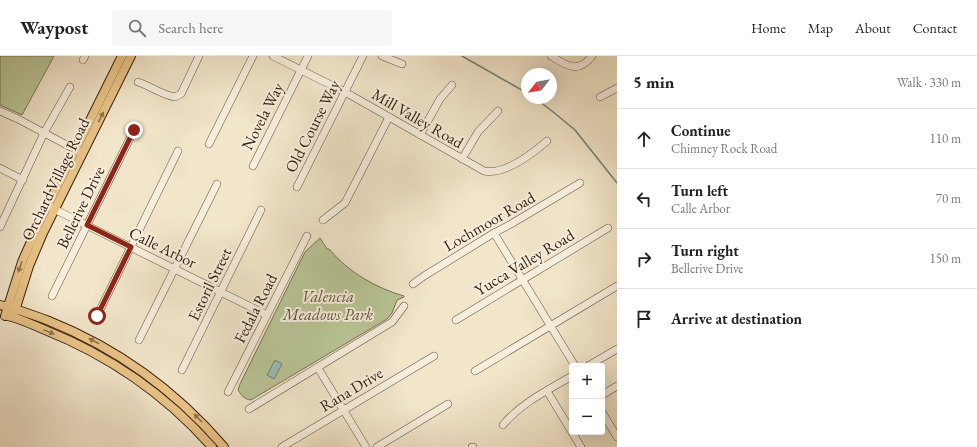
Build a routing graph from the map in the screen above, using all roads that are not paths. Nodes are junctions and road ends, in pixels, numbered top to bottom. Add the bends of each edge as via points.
1 (122, 56) edge
2 (131, 56) edge
3 (199, 56) edge
4 (253, 56) edge
5 (273, 56) edge
6 (308, 56) edge
7 (363, 56) edge
8 (382, 56) edge
9 (551, 56) edge
10 (592, 56) edge
11 (402, 64) dead end
12 (301, 70) junction
13 (138, 82) dead end
14 (452, 86) dead end
15 (70, 87) dead end
16 (617, 88) edge
17 (345, 92) junction
18 (600, 97) dead end
19 (0, 112) edge
20 (498, 112) dead end
21 (389, 117) junction
22 (134, 130) dead end
23 (44, 133) junction
24 (420, 135) junction
25 (547, 141) dead end
26 (209, 144) dead end
27 (178, 151) dead end
28 (79, 152) junction
29 (462, 159) junction
30 (253, 166) dead end
31 (0, 168) edge
32 (23, 180) junction
33 (580, 183) dead end
34 (217, 184) dead end
35 (297, 187) dead end
36 (51, 208) junction
37 (261, 210) dead end
38 (323, 220) dead end
39 (0, 225) edge
40 (87, 225) junction
41 (608, 228) dead end
42 (494, 233) junction
43 (307, 236) dead end
44 (131, 247) junction
45 (174, 269) junction
46 (522, 280) junction
47 (413, 284) dead end
48 (617, 286) edge
49 (221, 292) junction
50 (52, 296) dead end
51 (404, 306) dead end
52 (8, 307) edge
53 (267, 314) junction
54 (6, 316) edge
55 (97, 316) dead end
56 (456, 320) dead end
57 (550, 326) junction
58 (139, 340) dead end
59 (617, 349) edge
60 (434, 356) dead end
61 (572, 363) edge
62 (593, 363) edge
63 (318, 368) junction
64 (182, 370) dead end
65 (475, 371) dead end
66 (130, 374) junction
67 (147, 374) junction
68 (569, 378) edge
69 (617, 386) edge
70 (547, 391) junction
71 (228, 392) dead end
72 (605, 393) edge
73 (448, 404) dead end
74 (249, 409) dead end
75 (344, 410) junction
76 (605, 417) edge
77 (503, 425) dead end
78 (617, 437) edge
79 (579, 446) edge
80 (212, 447) edge
81 (224, 447) edge
82 (282, 447) edge
83 (366, 447) edge
84 (377, 447) edge

1 - 28 main road, Orchard Village Road
28 -> 2 main road, Orchard Village Road
3 - 13 street via 180,94 175,97
4 - 26 street
5 - 12 street, Mill Valley Road
6 - 12 street, Novela Way
7 - 17 street, Old Course Way
8 - 11 street
9 - 10 street via 566,65 580,67
12 - 17 street, Mill Valley Road
12 - 30 street, Novela Way
14 - 24 street via 440,99
15 - 23 street
16 - 18 street
17 - 21 street, Mill Valley Road
17 - 35 street, Old Course Way
19 - 23 street
20 - 29 street via 478,132
21 - 24 street, Mill Valley Road
21 - 38 street via 345,203
22 - 40 street, Bellerive Drive
23 - 28 street
23 - 32 street
24 - 29 street, Mill Valley Road
25 - 29 street, Mill Valley Road via 534,152 498,172 484,172
27 - 44 street
28 - 36 main road, Orchard Village Road
31 - 32 street
32 - 39 street
33 - 42 street, Lochmoor Road
34 - 45 street
36 - 40 street, Calle Arbor
36 - 52 main road, Orchard Village Road via 34,254
37 - 49 street, Estoril Street
40 - 44 street, Calle Arbor
40 - 50 street, Bellerive Drive
41 - 46 street, Yucca Valley Road
42 - 46 street
42 - 47 street, Lochmoor Road
43 - 53 street, Fedala Road
44 - 45 street, Calle Arbor
44 - 55 street
45 - 49 street, Calle Arbor
45 - 58 street
46 - 56 street, Yucca Valley Road
46 - 57 street
48 - 57 street
49 - 53 street, Calle Arbor
49 - 64 street, Estoril Street
51 - 63 street via 392,322
52 - 54 main road, Orchard Village Road
67 -> 52 main road via 94,341
53 - 71 street, Fedala Road
54 -> 66 main road via 88,349
57 - 61 street
57 - 65 street
59 - 62 street
60 - 75 street, Rana Drive
63 - 74 street
63 - 75 street
66 - 67 main road
66 - 80 main road via 184,418
81 -> 67 main road via 189,409
68 - 70 street
69 - 72 street
70 - 77 street via 511,414
70 - 79 street
73 - 84 street
75 - 82 street, Rana Drive
75 - 83 street
76 - 78 street

